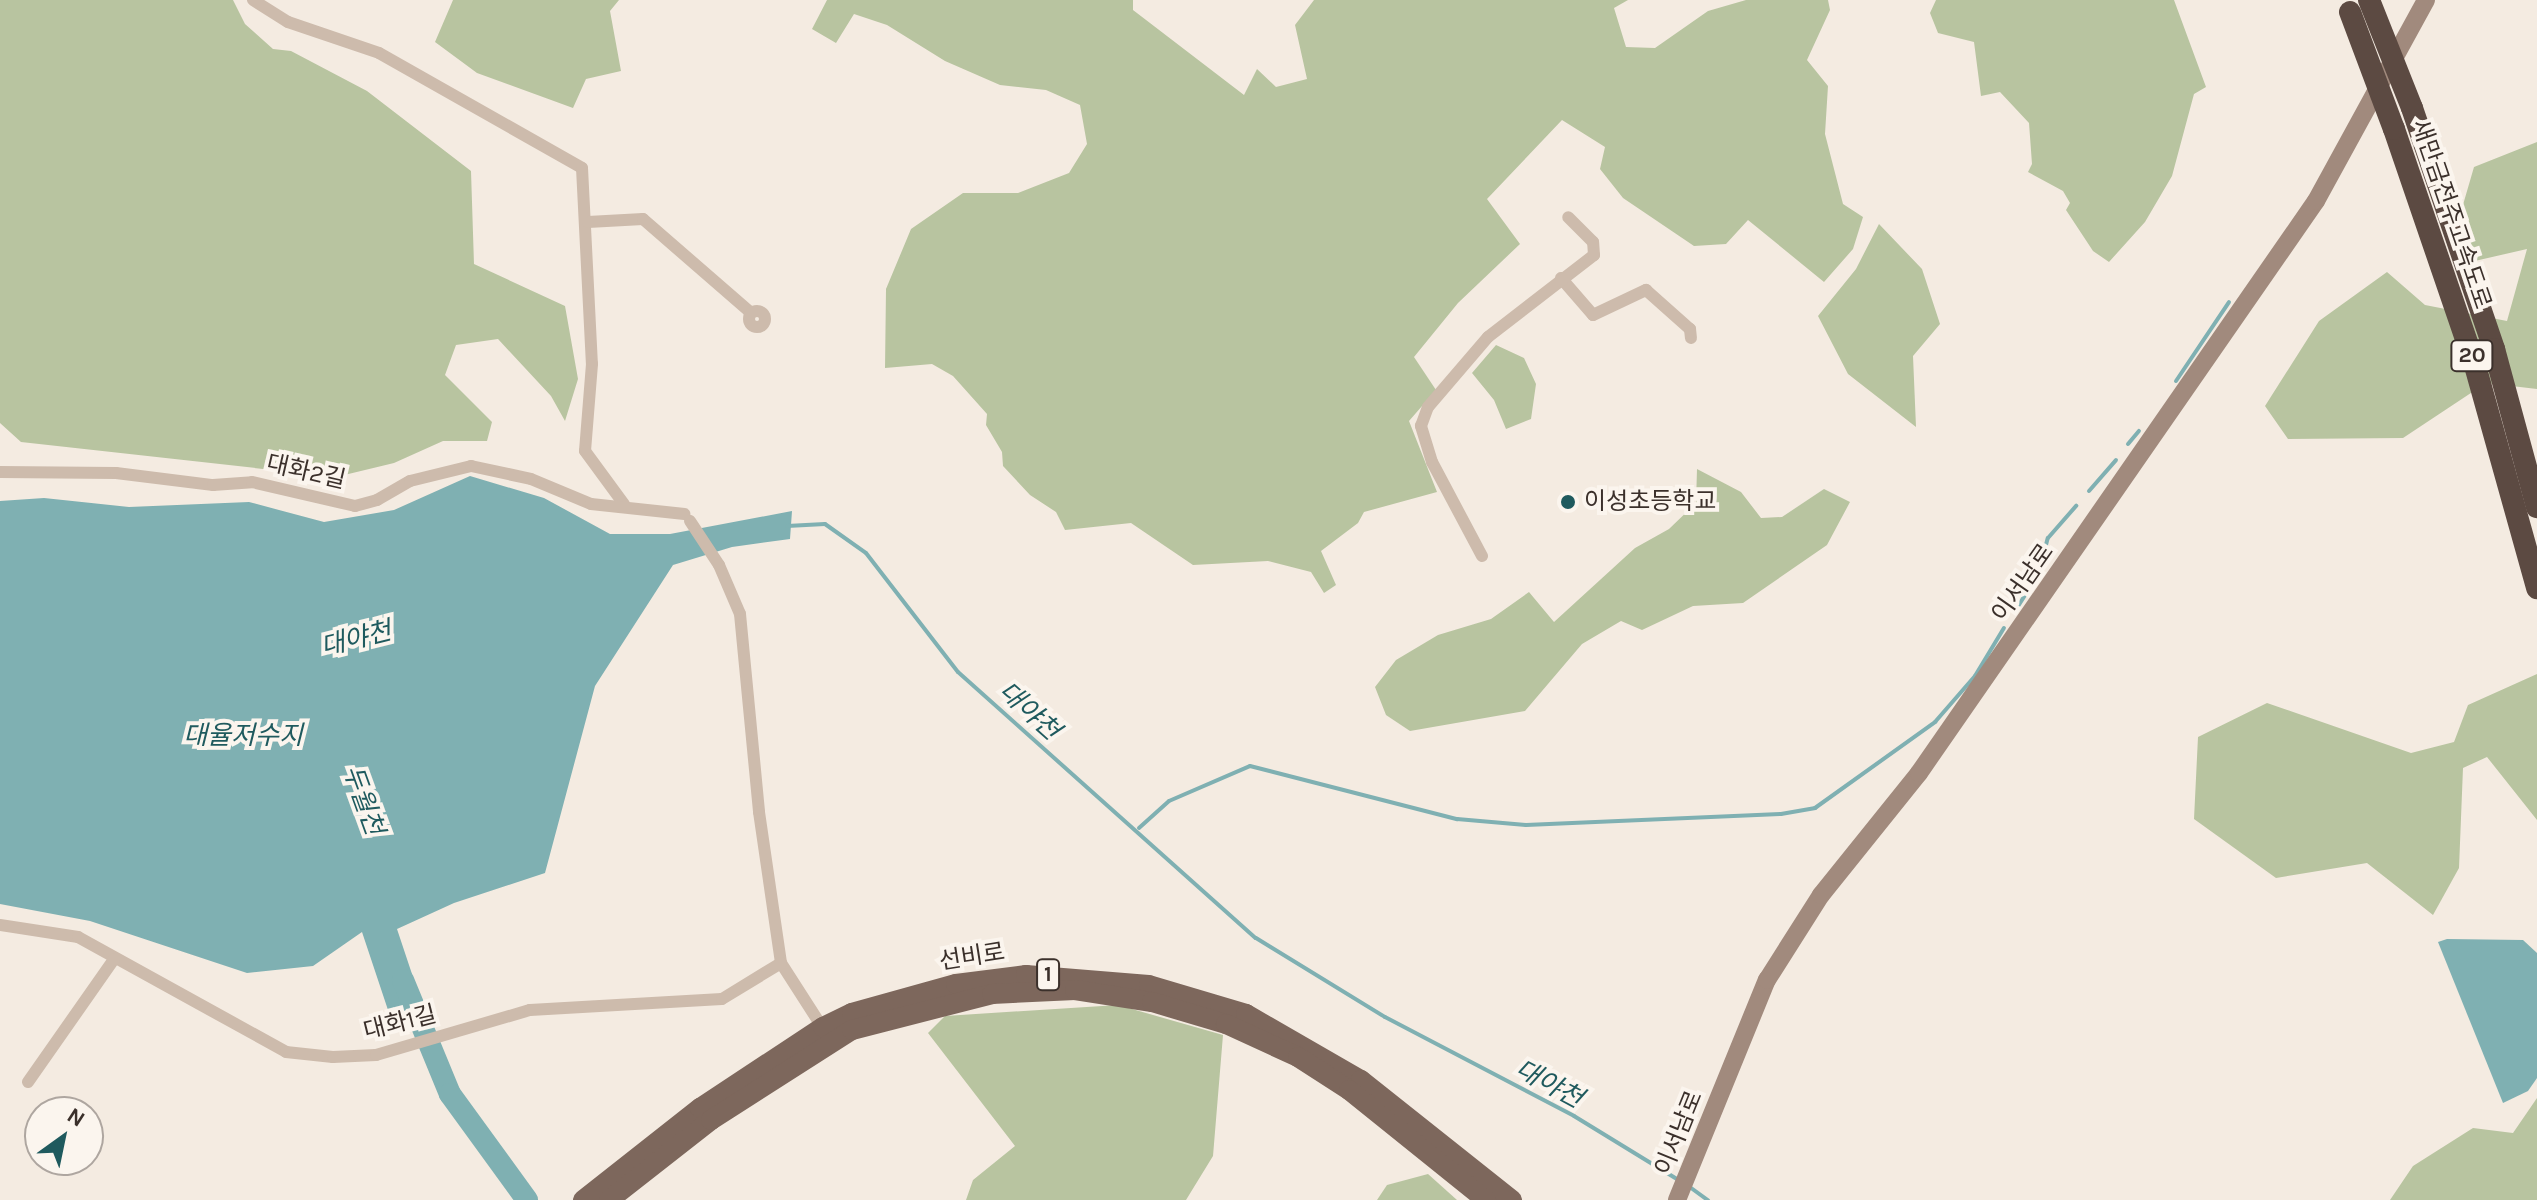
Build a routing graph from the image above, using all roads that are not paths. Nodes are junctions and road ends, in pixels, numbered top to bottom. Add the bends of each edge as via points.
1 (253, 0) edge
2 (2369, 0) edge
3 (2426, 0) edge
4 (2347, 6) edge
5 (1568, 217) dead end
6 (588, 222) junction
7 (1561, 278) junction
8 (751, 313) dead end
9 (1691, 338) dead end
10 (0, 472) edge
11 (624, 504) junction
12 (2537, 507) edge
13 (1482, 556) dead end
14 (2537, 588) edge
15 (0, 925) edge
16 (114, 959) junction
17 (781, 963) junction
18 (827, 1035) junction
19 (28, 1082) dead end
20 (1678, 1198) edge
21 (583, 1200) edge
22 (609, 1200) edge
23 (1486, 1200) edge
24 (1512, 1200) edge

1 - 6 street via 288,22 379,53 549,145 582,168
2 - 12 highway, 새만금전주고속도로 / 20, bridge via 2412,108 2494,349
3 - 20 main road, 이서남로 via 2316,201 2019,631 1767,980
4 - 14 highway, 새만금전주고속도로 / 20, bridge via 2474,362
5 - 7 street via 1593,242 1594,255
6 - 8 street via 643,219
6 - 11 street via 592,364 585,451
7 - 9 street via 1593,315 1646,290 1690,329
7 - 13 street via 1488,337 1428,407 1421,426 1432,462
10 - 11 street, 대화2길 via 116,473 213,485 252,482 355,506 410,481 471,466 531,479 591,504
11 - 17 street, 대화2길 via 687,517 719,565 740,614 759,812
15 - 16 street, 대화1길 via 78,937
16 - 17 street, 대화1길 via 286,1052 376,1055 530,1010 722,999
16 - 19 street
17 - 18 street
18 - 21 main road, 선비로 / 1 via 700,1108
18 - 22 main road, 선비로 / 1
18 - 23 main road, 선비로 / 1 via 992,994 1075,990 1152,1002 1226,1024 1298,1057 1349,1090
18 - 24 main road, 선비로 / 1 via 852,1013 956,984 1026,975 1095,978 1195,997 1301,1041 1354,1075

